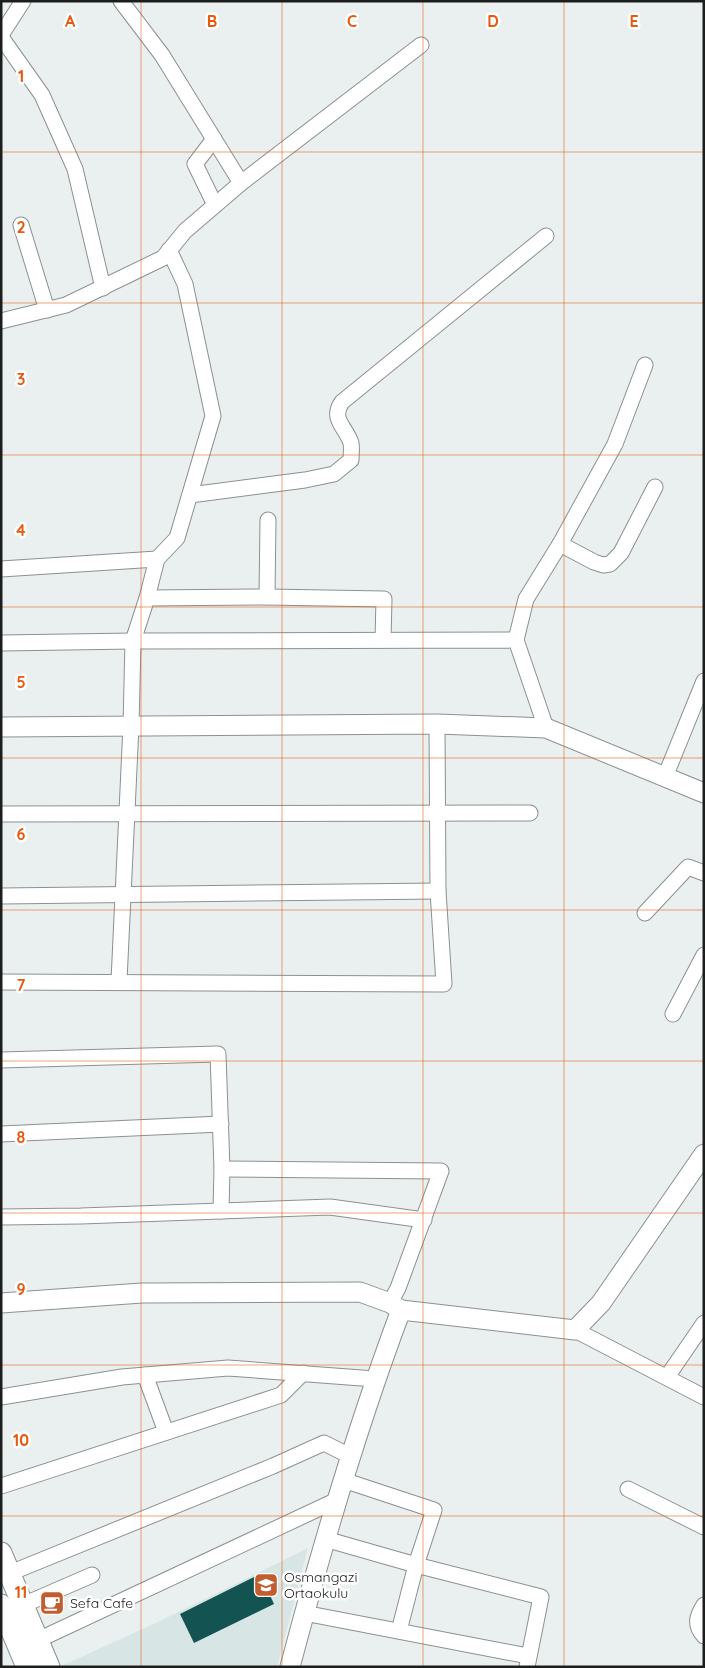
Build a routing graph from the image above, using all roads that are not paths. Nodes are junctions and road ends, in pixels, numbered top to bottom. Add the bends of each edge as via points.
1 (23, 1) edge
2 (121, 1) edge
3 (1, 36) edge
4 (421, 45) dead end
5 (214, 139) junction
6 (241, 184) junction
7 (215, 205) junction
8 (21, 225) dead end
9 (546, 236) dead end
10 (169, 250) junction
11 (103, 288) junction
12 (47, 310) junction
13 (1, 321) edge
14 (645, 365) dead end
15 (655, 488) dead end
16 (190, 495) junction
17 (268, 520) dead end
18 (560, 544) junction
19 (157, 559) junction
20 (1, 570) edge
21 (267, 597) junction
22 (147, 598) junction
23 (133, 640) junction
24 (383, 640) junction
25 (516, 640) junction
26 (1, 643) edge
27 (704, 681) edge
28 (437, 724) junction
29 (131, 726) junction
30 (1, 727) edge
31 (546, 728) junction
32 (665, 777) junction
33 (704, 793) edge
34 (438, 813) junction
35 (1, 814) edge
36 (530, 814) dead end
37 (127, 815) junction
38 (704, 873) edge
39 (438, 891) junction
40 (123, 895) junction
41 (1, 896) edge
42 (645, 913) dead end
43 (704, 955) edge
44 (119, 981) junction
45 (1, 982) edge
46 (673, 1014) dead end
47 (1, 1060) edge
48 (221, 1124) junction
49 (1, 1134) edge
50 (704, 1154) edge
51 (222, 1169) junction
52 (221, 1211) junction
53 (1, 1217) edge
54 (424, 1220) junction
55 (1, 1303) edge
56 (395, 1307) junction
57 (704, 1323) edge
58 (575, 1330) junction
59 (303, 1373) junction
60 (145, 1376) junction
61 (667, 1377) junction
62 (375, 1379) junction
63 (1, 1397) edge
64 (704, 1397) edge
65 (166, 1432) junction
66 (350, 1456) junction
67 (343, 1480) junction
68 (1, 1486) edge
69 (628, 1489) dead end
70 (336, 1500) junction
71 (704, 1527) edge
72 (325, 1539) junction
73 (1, 1554) edge
74 (416, 1565) junction
75 (10, 1574) junction
76 (92, 1575) dead end
77 (1, 1605) edge
78 (23, 1605) junction
79 (704, 1605) edge
80 (304, 1613) junction
81 (399, 1631) junction
82 (704, 1636) edge
83 (38, 1640) junction
84 (528, 1662) edge
85 (27, 1667) edge
86 (49, 1667) edge
87 (290, 1667) edge

1 - 3 street
2 - 5 street via 162,55
3 - 11 street via 42,95 75,169
4 - 6 street
5 - 6 street
5 - 7 street via 195,164
6 - 7 street
7 - 10 street
8 - 12 street
9 - 16 street via 342,402 337,416 352,444 351,460 334,474
10 - 11 street via 163,258
10 - 16 street via 185,284 213,416
11 - 12 street
12 - 13 street
14 - 18 street via 615,444
15 - 18 street via 621,554 610,564 594,562
16 - 19 street via 177,538
17 - 21 street
18 - 25 street via 526,599
19 - 20 street
19 - 22 street
21 - 22 street
21 - 24 street via 384,599
22 - 23 street
23 - 24 street
23 - 26 street
23 - 29 street
24 - 25 street
25 - 31 street
27 - 32 street
28 - 29 street
28 - 31 street
28 - 34 street
29 - 30 street
29 - 37 street
31 - 32 street
32 - 33 street
34 - 36 street
34 - 37 street
34 - 39 street
35 - 37 street
37 - 40 street
38 - 42 street via 688,867
39 - 40 street
39 - 44 street via 444,984
40 - 41 street
40 - 44 street
43 - 46 street
44 - 45 street
47 - 48 street via 218,1054
48 - 49 street
48 - 51 street
50 - 58 street via 601,1303
51 - 52 street
51 - 54 street via 441,1172
52 - 53 street
52 - 54 street via 330,1207
54 - 56 street via 398,1288
55 - 56 street via 142,1292 360,1292
56 - 58 street
56 - 62 street
57 - 61 street
58 - 61 street
59 - 60 street via 228,1368
59 - 62 street
59 - 65 street via 281,1395
60 - 63 street
60 - 65 street
61 - 64 street
62 - 66 street
65 - 68 street
66 - 67 street
66 - 75 street via 324,1443
67 - 70 street
67 - 74 street via 434,1510
69 - 71 street
70 - 72 street
70 - 83 street
72 - 74 street
72 - 80 street
73 - 75 main road
74 - 81 street
74 - 84 street via 541,1597
75 - 78 main road
76 - 78 street
77 - 85 main road
78 - 83 main road
79 - 82 street via 697,1623
80 - 81 street
80 - 87 street
81 - 84 street
83 - 86 main road

